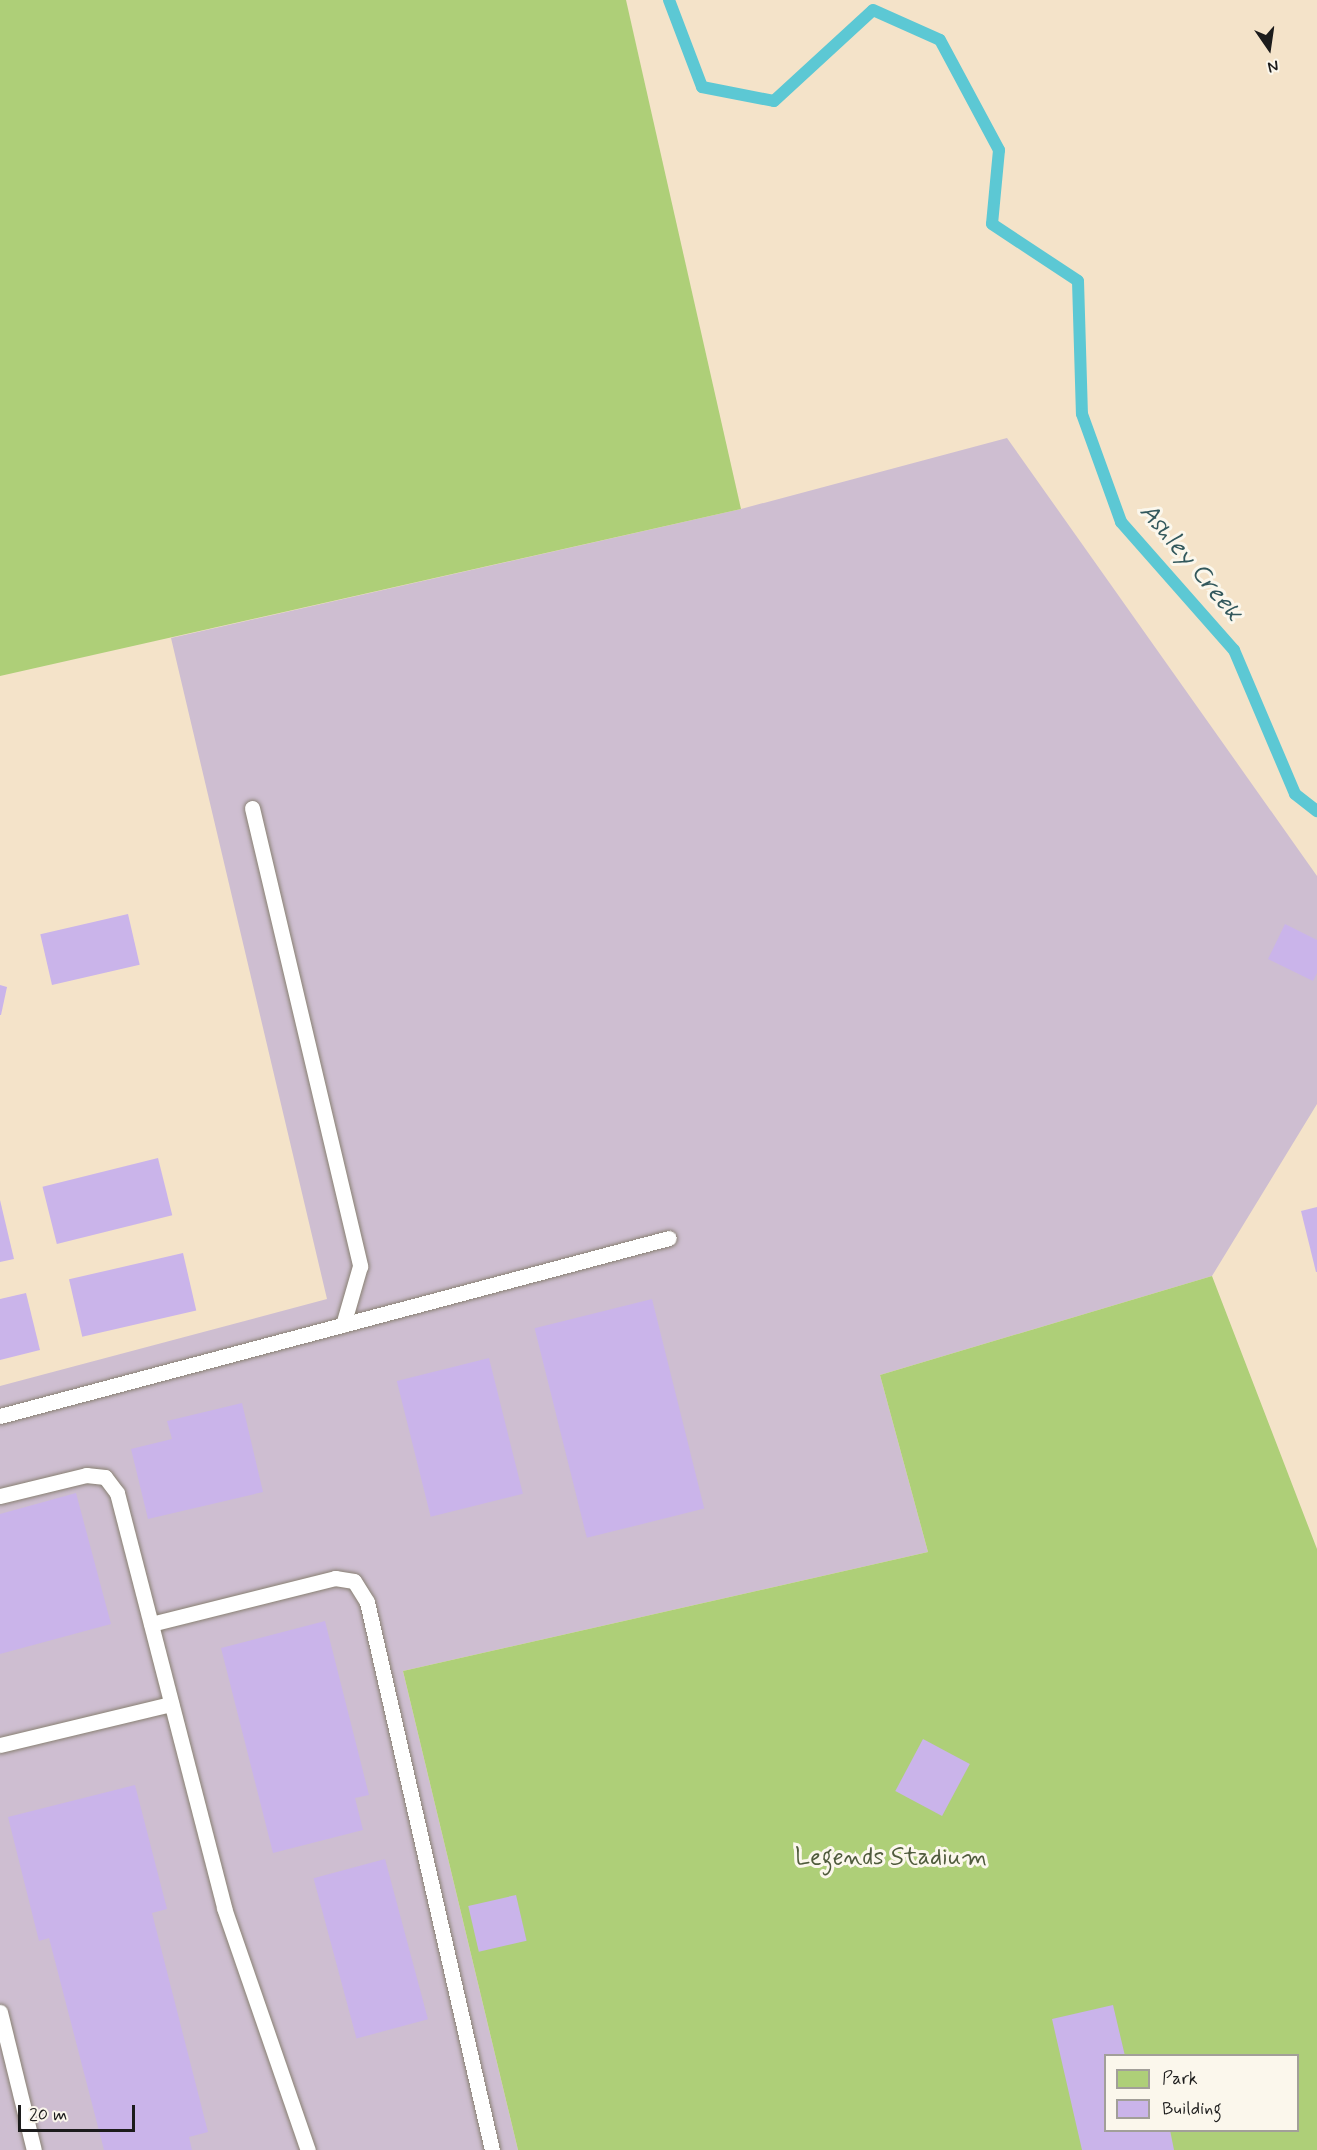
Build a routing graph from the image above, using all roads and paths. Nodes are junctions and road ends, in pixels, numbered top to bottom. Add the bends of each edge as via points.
1 (252, 808) dead end
2 (669, 1238) dead end
3 (343, 1325) junction
4 (0, 1416) edge
5 (0, 1496) edge
6 (151, 1624) junction
7 (171, 1704) junction
8 (0, 1745) edge
9 (0, 2012) edge
10 (34, 2150) edge
11 (308, 2150) edge
12 (492, 2150) edge

1 - 3 lane via 360,1266
2 - 3 lane
3 - 4 lane
5 - 6 lane via 86,1475 105,1478 117,1493
6 - 7 lane
6 - 12 lane via 335,1578 354,1581 367,1602
7 - 8 lane
7 - 11 lane via 224,1908
9 - 10 lane

